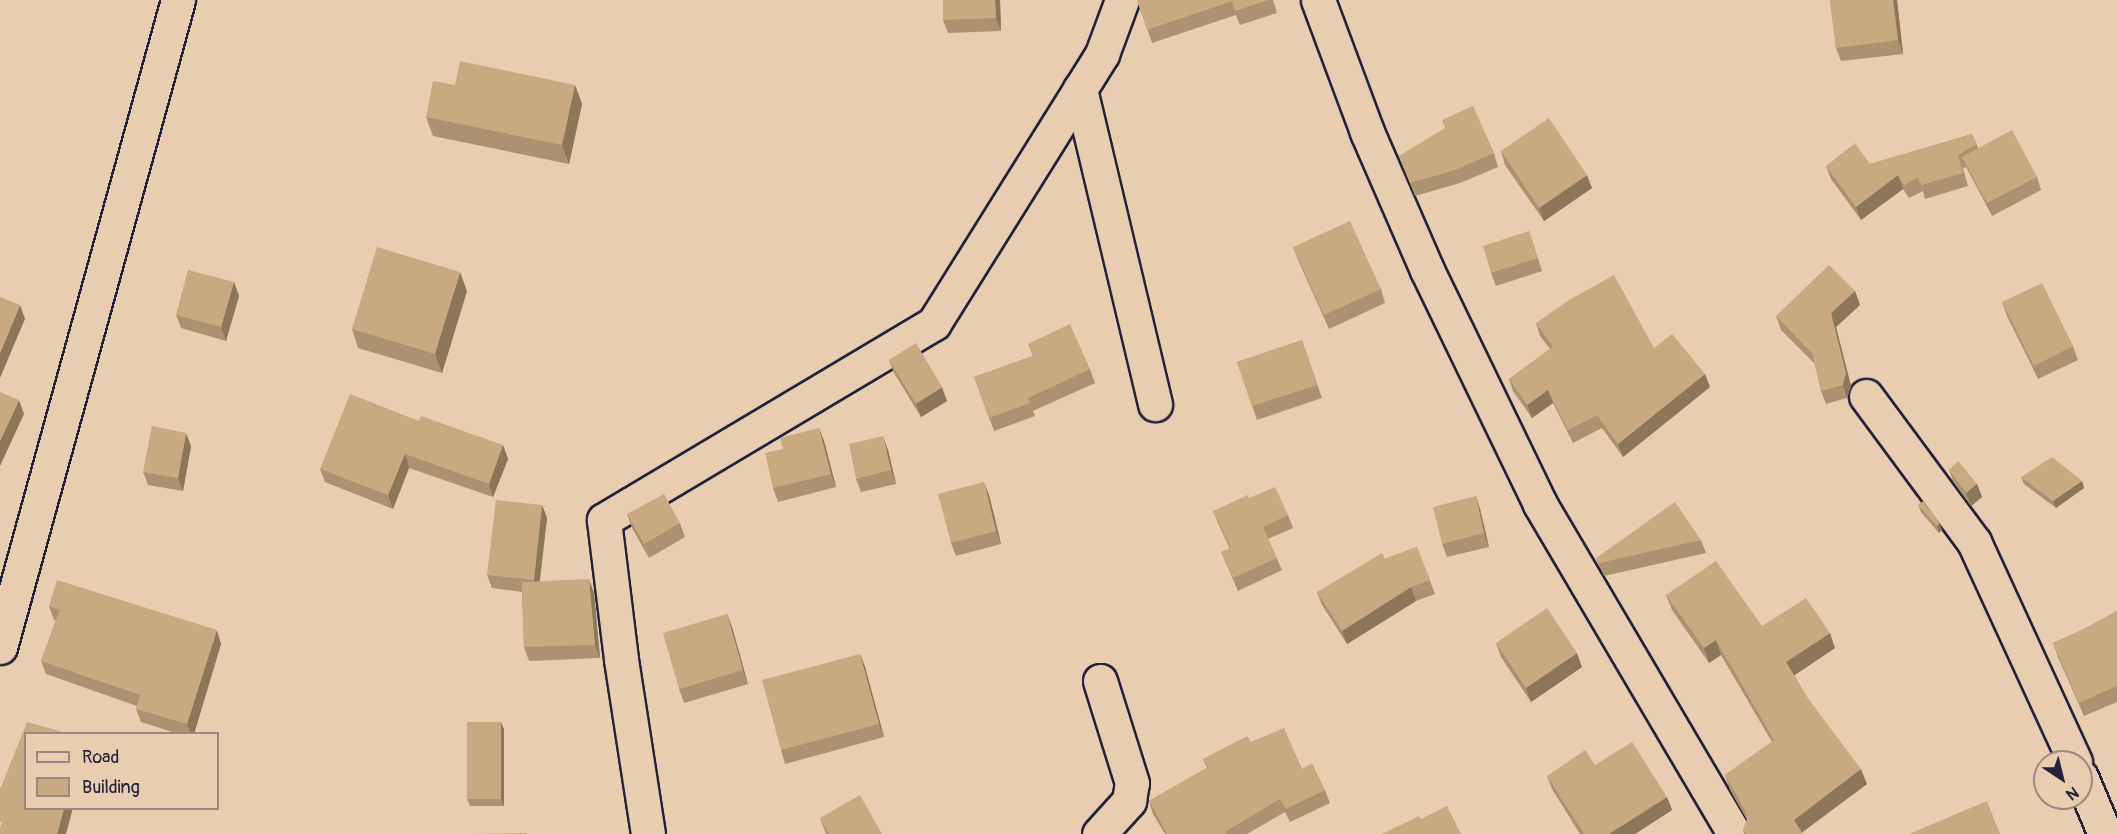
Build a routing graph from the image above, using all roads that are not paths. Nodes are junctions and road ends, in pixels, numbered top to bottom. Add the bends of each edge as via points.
1 (178, 0) edge
2 (1122, 0) edge
3 (1318, 0) edge
4 (1080, 89) junction
5 (1866, 396) dead end
6 (1155, 404) dead end
7 (0, 647) edge
8 (1100, 681) dead end
9 (2069, 750) edge
10 (2093, 806) edge
11 (648, 834) edge
12 (1099, 834) edge
13 (1734, 834) edge
14 (2105, 834) edge

1 - 7 street
2 - 4 street via 1102,54
3 - 13 street via 1367,132 1427,270 1540,504
4 - 6 street
4 - 11 street via 934,323 604,520
5 - 9 street via 1974,542
8 - 12 street via 1132,783 1129,801
10 - 14 street

